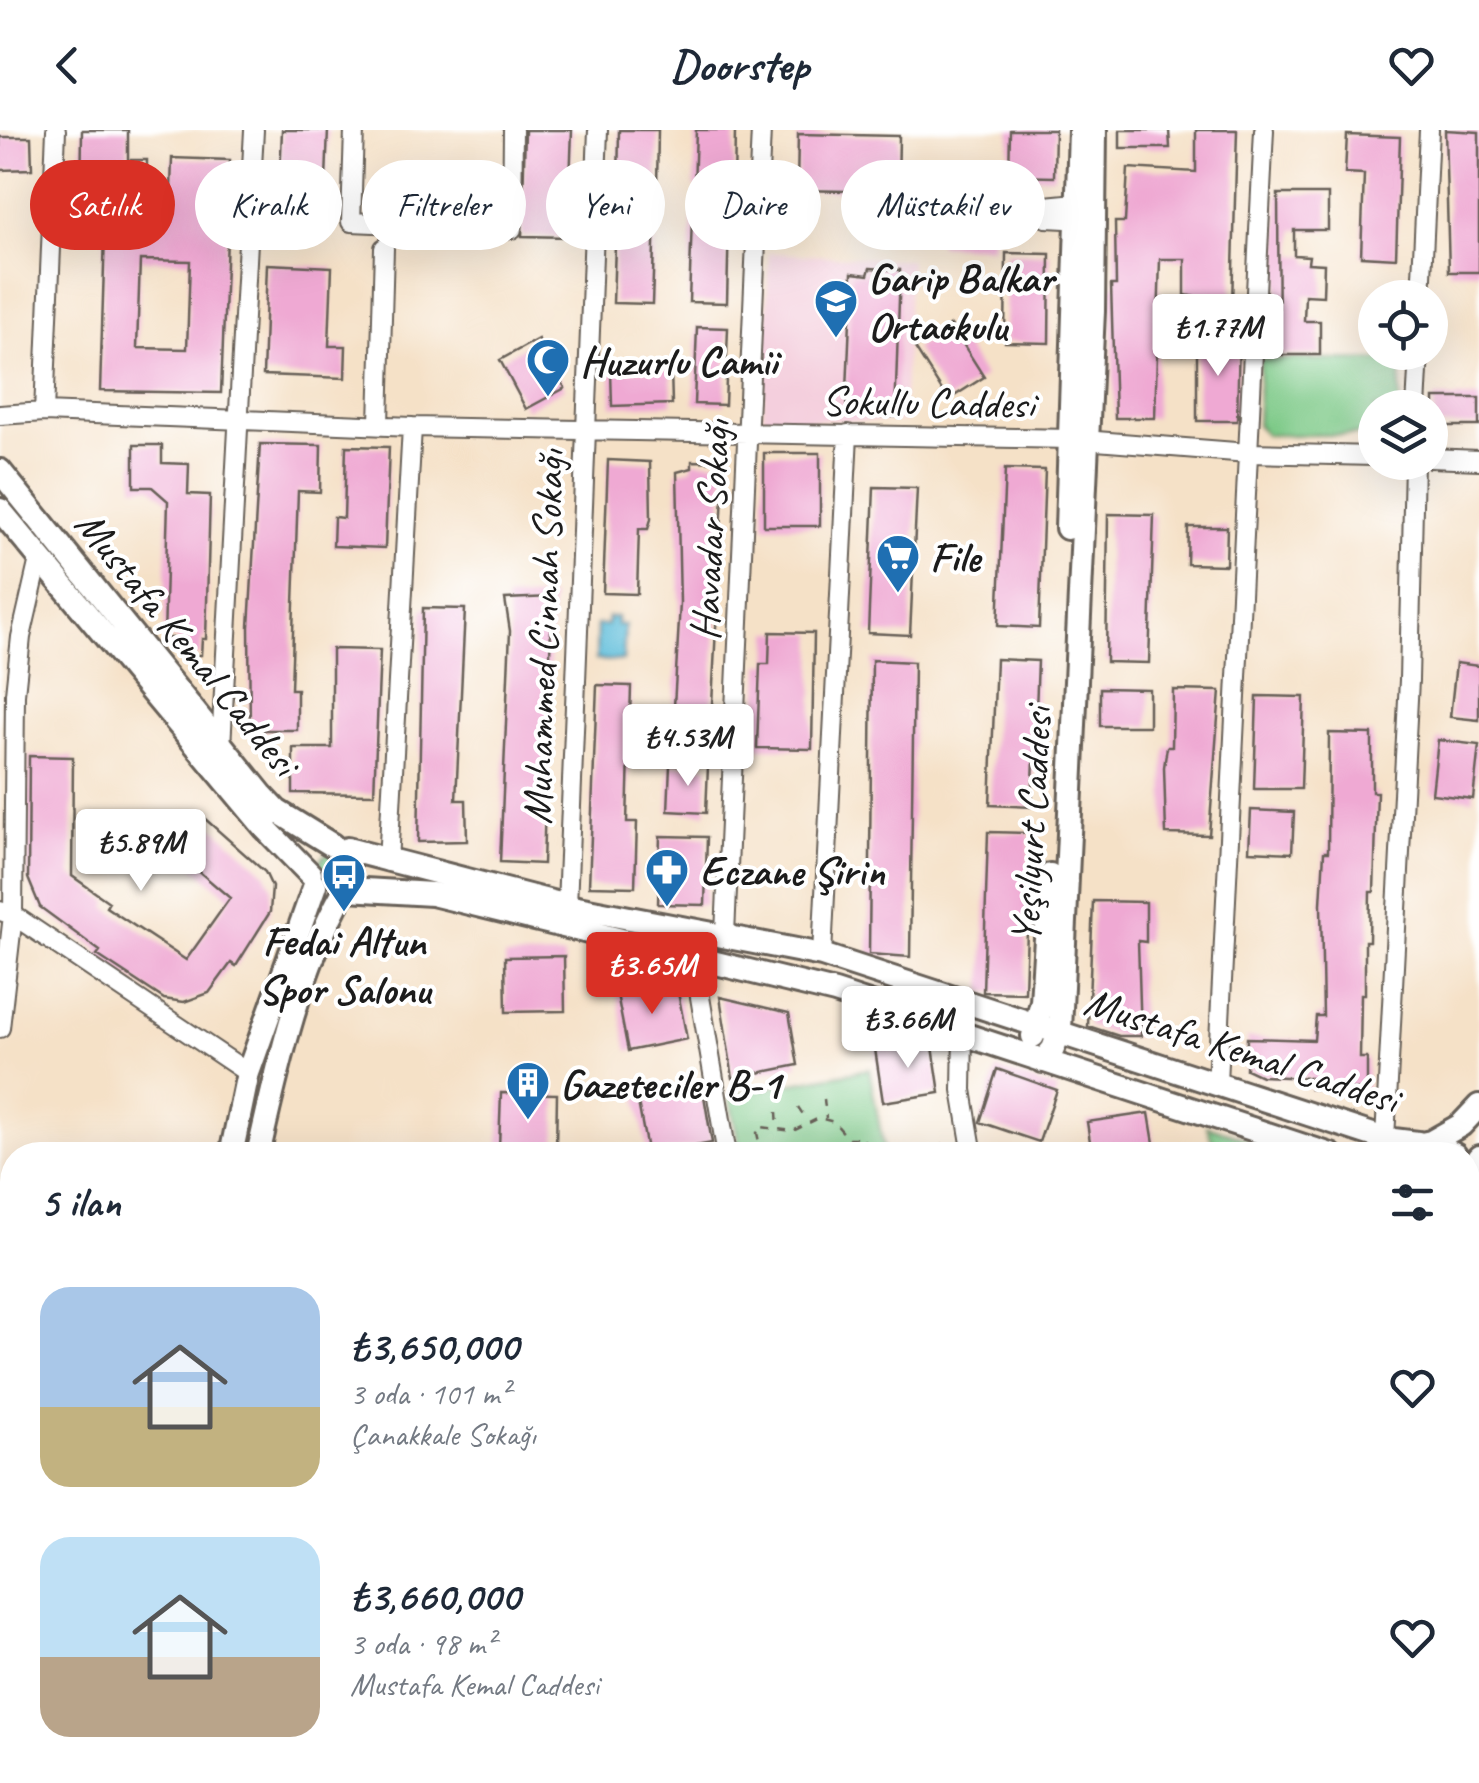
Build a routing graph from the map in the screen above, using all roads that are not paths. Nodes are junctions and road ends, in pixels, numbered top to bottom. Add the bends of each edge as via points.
1 (56, 130) edge
2 (254, 130) edge
3 (354, 130) edge
4 (513, 130) edge
5 (598, 130) edge
6 (760, 130) edge
7 (1080, 130) edge
8 (1095, 130) edge
9 (1264, 130) edge
10 (1429, 130) edge
11 (1083, 211) junction
12 (384, 250) edge
13 (1422, 280) edge
14 (44, 412) junction
15 (0, 415) edge
16 (240, 419) junction
17 (379, 422) junction
18 (412, 427) junction
19 (584, 430) junction
20 (750, 432) junction
21 (848, 434) junction
22 (1079, 439) junction
23 (1248, 453) junction
24 (1358, 456) edge
25 (1448, 459) edge
26 (1479, 460) edge
27 (0, 471) edge
28 (1414, 480) edge
29 (0, 510) edge
30 (38, 559) junction
31 (221, 747) junction
32 (339, 847) junction
33 (388, 862) junction
34 (313, 880) junction
35 (346, 890) junction
36 (568, 906) junction
37 (7, 913) edge
38 (725, 934) junction
39 (822, 955) junction
40 (692, 956) junction
41 (1035, 1024) junction
42 (0, 1028) edge
43 (1060, 1030) junction
44 (963, 1031) junction
45 (1043, 1060) junction
46 (248, 1073) junction
47 (1217, 1082) junction
48 (1479, 1106) edge
49 (234, 1142) edge
50 (261, 1142) edge
51 (724, 1142) edge
52 (970, 1142) edge
53 (1292, 1142) edge
54 (1378, 1142) edge
55 (1391, 1142) edge
56 (1424, 1142) edge

1 - 14 street
2 - 16 street
3 - 4 street via 351,222 512,228
5 - 19 street, Muhammed Cinnah Sokağı
6 - 20 street, Havadar Sokağı
7 - 11 main road, Yeşilyurt Caddesi
8 - 11 main road, Yeşilyurt Caddesi
9 - 23 street
10 - 13 street
11 - 22 main road, Yeşilyurt Caddesi
12 - 17 street
14 - 15 street, Sokullu Caddesi
14 - 16 street, Sokullu Caddesi
16 - 17 street, Sokullu Caddesi
16 - 31 street
17 - 18 street, Sokullu Caddesi
18 - 19 street, Sokullu Caddesi
18 - 33 street
19 - 20 street, Sokullu Caddesi
19 - 36 street, Muhammed Cinnah Sokağı
20 - 21 street, Sokullu Caddesi
20 - 38 street, Havadar Sokağı
21 - 22 street, Sokullu Caddesi
21 - 39 street
22 - 23 street, Sokullu Caddesi
22 - 41 main road, Yeşilyurt Caddesi via 1042,1002
22 - 43 main road, Yeşilyurt Caddesi
23 - 24 street, Sokullu Caddesi
23 - 47 street
25 - 26 street
27 - 31 main road, Mustafa Kemal Caddesi
28 - 55 street
29 - 30 main road, Mustafa Kemal Caddesi
30 - 34 main road, Mustafa Kemal Caddesi
30 - 37 street via 15,694
31 - 32 main road, Mustafa Kemal Caddesi via 277,810
32 - 33 main road, Mustafa Kemal Caddesi
32 - 34 main road via 313,856
32 - 35 main road via 358,868
33 - 36 main road, Mustafa Kemal Caddesi
34 - 35 main road via 327,893
34 - 46 main road
35 - 40 main road, Mustafa Kemal Caddesi via 432,894
35 - 50 main road via 323,928
36 - 38 main road, Mustafa Kemal Caddesi
37 - 42 street
37 - 46 street
38 - 39 main road, Mustafa Kemal Caddesi
39 - 41 main road, Mustafa Kemal Caddesi
40 - 44 main road, Mustafa Kemal Caddesi
40 - 51 street
41 - 43 main road, Mustafa Kemal Caddesi
41 - 45 main road, Yeşilyurt Caddesi via 1032,1042
43 - 45 main road, Yeşilyurt Caddesi
43 - 47 main road, Mustafa Kemal Caddesi
44 - 45 main road, Mustafa Kemal Caddesi
44 - 52 street
45 - 53 main road, Mustafa Kemal Caddesi
46 - 49 main road
47 - 54 main road, Mustafa Kemal Caddesi
48 - 56 main road via 1461,1124

